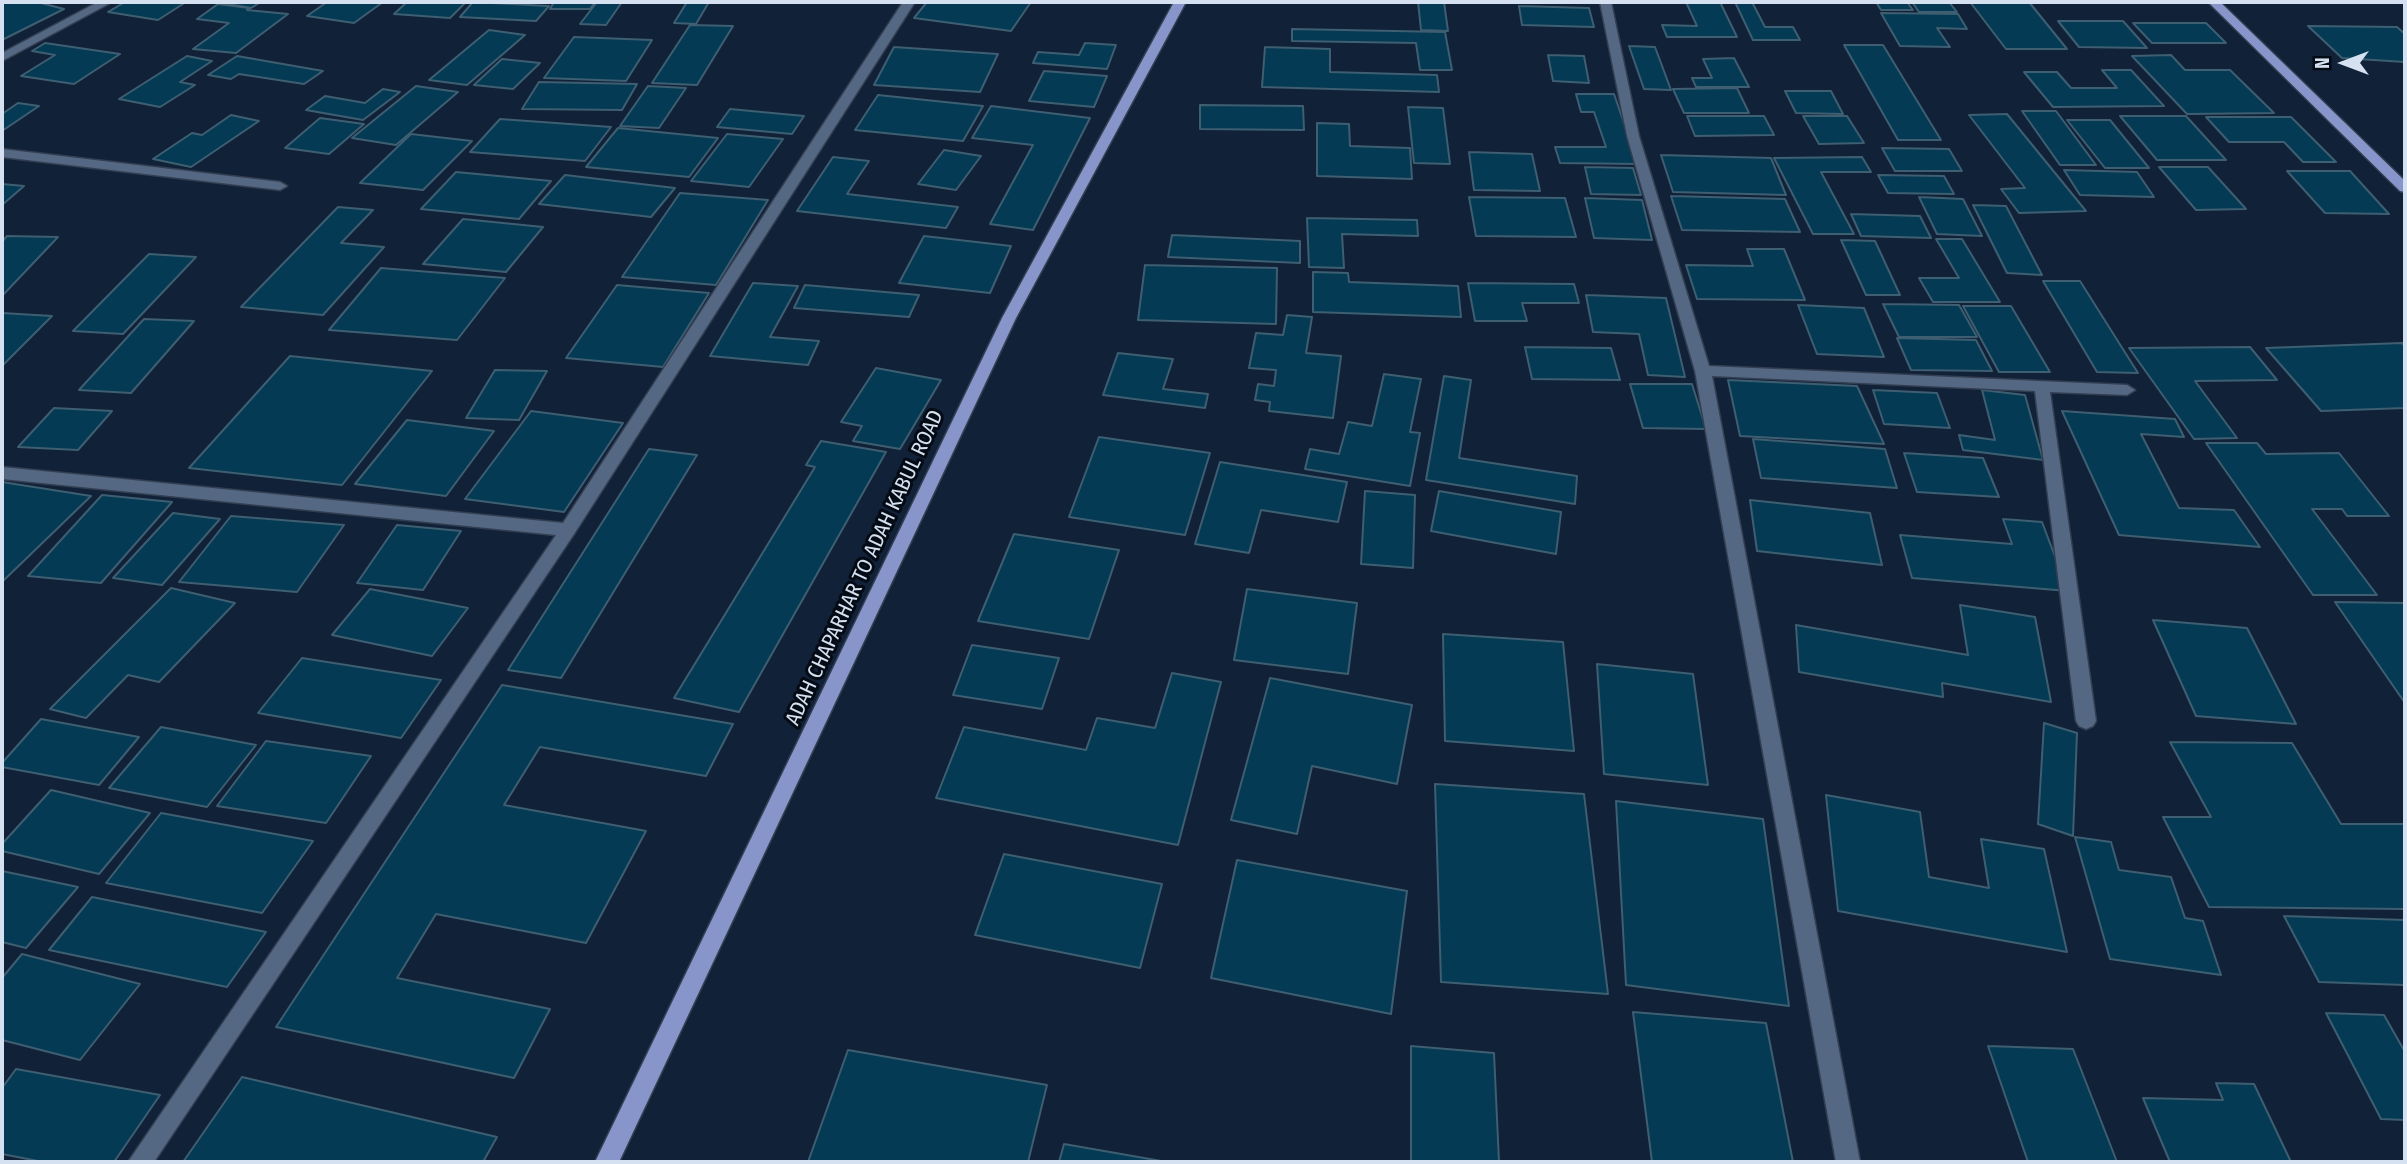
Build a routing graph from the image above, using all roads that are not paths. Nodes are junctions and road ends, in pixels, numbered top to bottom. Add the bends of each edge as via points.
1 (106, 2) edge
2 (909, 2) edge
3 (1180, 2) edge
4 (1605, 2) edge
5 (2214, 2) edge
6 (2, 58) edge
7 (2, 153) edge
8 (280, 186) dead end
9 (2405, 188) edge
10 (1703, 371) junction
11 (2042, 386) junction
12 (2127, 390) dead end
13 (2, 474) edge
14 (568, 530) junction
15 (2086, 721) dead end
16 (140, 1162) edge
17 (607, 1162) edge
18 (1848, 1162) edge

1 - 6 street
2 - 14 street
3 - 17 main road, ADAH CHAPARHAR TO ADAH KABUL ROAD via 1009,318
4 - 10 street via 1633,136
5 - 9 main road
7 - 8 street
10 - 11 street
10 - 18 street
11 - 12 street
11 - 15 street
13 - 14 street
14 - 16 street

